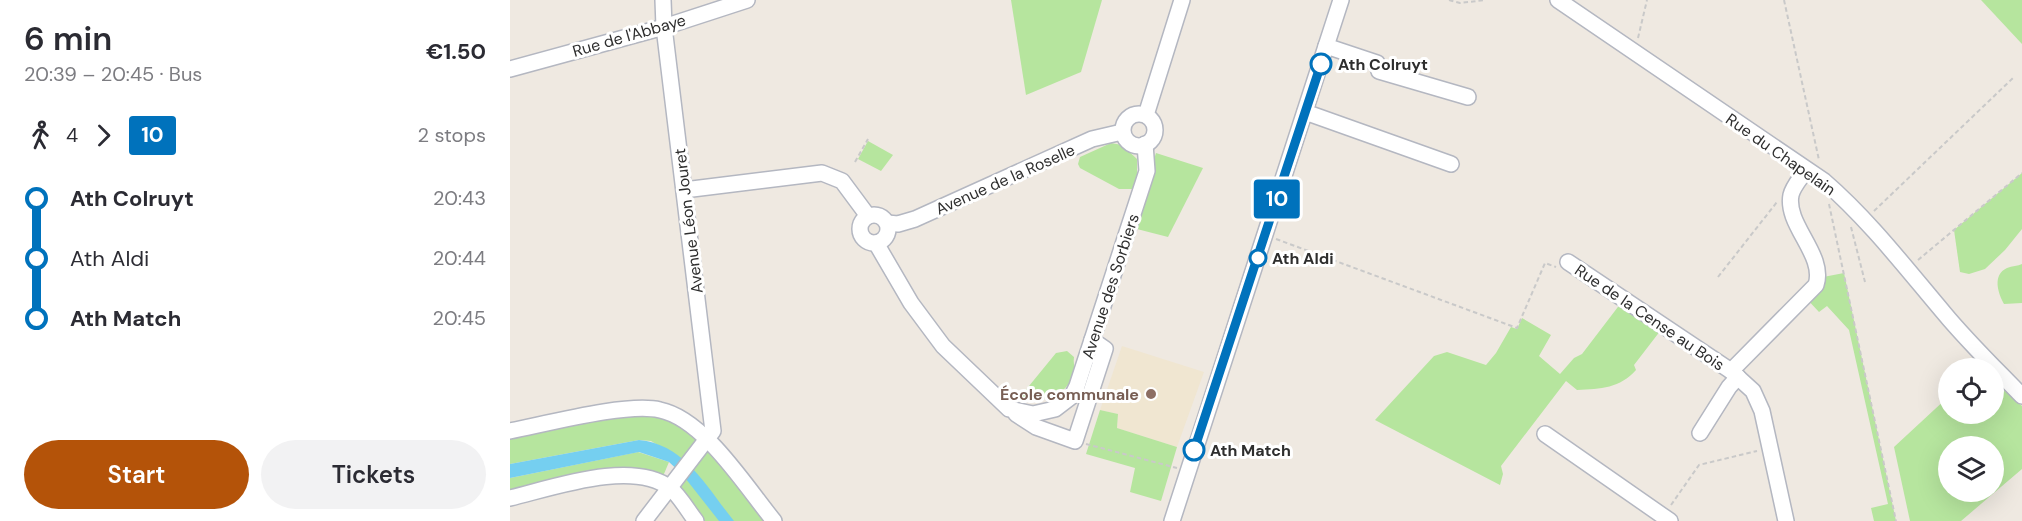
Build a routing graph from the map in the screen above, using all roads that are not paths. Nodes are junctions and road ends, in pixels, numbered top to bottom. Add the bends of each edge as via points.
1 (663, 0) edge
2 (747, 0) edge
3 (1182, 0) edge
4 (1341, 0) edge
5 (1558, 0) edge
6 (664, 27) junction
7 (1326, 46) junction
8 (510, 69) edge
9 (1468, 97) dead end
10 (1305, 112) junction
11 (1146, 115) junction
12 (1122, 132) junction
13 (1145, 144) junction
14 (1451, 164) dead end
15 (1806, 170) junction
16 (684, 190) junction
17 (868, 216) junction
18 (887, 223) junction
19 (876, 243) junction
20 (1568, 262) road end
21 (1092, 340) junction
22 (1735, 374) junction
23 (2022, 396) edge
24 (1009, 409) junction
25 (510, 431) edge
26 (1700, 433) dead end
27 (1545, 434) dead end
28 (708, 440) junction
29 (670, 488) junction
30 (510, 498) edge
31 (1667, 518) edge
32 (644, 521) edge
33 (696, 521) edge
34 (774, 521) edge
35 (1172, 521) edge
36 (1786, 521) edge

1 - 6 street, Avenue Léon Jouret
2 - 6 street, Rue de l'Abbaye
3 - 11 street
4 - 7 street
5 - 15 street, Rue du Chapelain
6 - 8 street, Rue de l'Abbaye
6 - 16 street, Avenue Léon Jouret
7 - 9 street via 1377,63 1379,71
7 - 10 street
10 - 14 street
10 - 35 street
11 - 12 street, Avenue de la Roselle via 1128,118
11 - 13 street via 1154,132
12 - 13 street via 1133,144
12 - 18 street, Avenue de la Roselle via 1092,139 915,219
13 - 21 street, Avenue des Sorbiers via 1147,171
15 - 22 street, Rue de la Cense au Bois via 1793,189 1792,208 1818,271 1816,285
15 - 23 street, Rue du Chapelain via 1824,181 1864,220 1909,268 1944,314
16 - 17 street via 822,173 842,181
16 - 28 street, Avenue Léon Jouret via 713,431
17 - 18 street, Avenue de la Roselle via 877,215
17 - 19 street via 862,222 862,235
18 - 19 street via 887,236
19 - 24 street via 942,346
20 - 22 street, Rue de la Cense au Bois
21 - 24 street, Avenue des Sorbiers via 1077,386 1065,403 1033,414
21 - 24 street via 1105,349 1075,441 1036,427
22 - 26 street
22 - 36 street, Rue de la Cense au Bois via 1758,400
25 - 28 street via 639,407 662,410
27 - 31 street
28 - 29 street
28 - 34 street
29 - 30 street via 633,475
29 - 32 street
29 - 33 street

